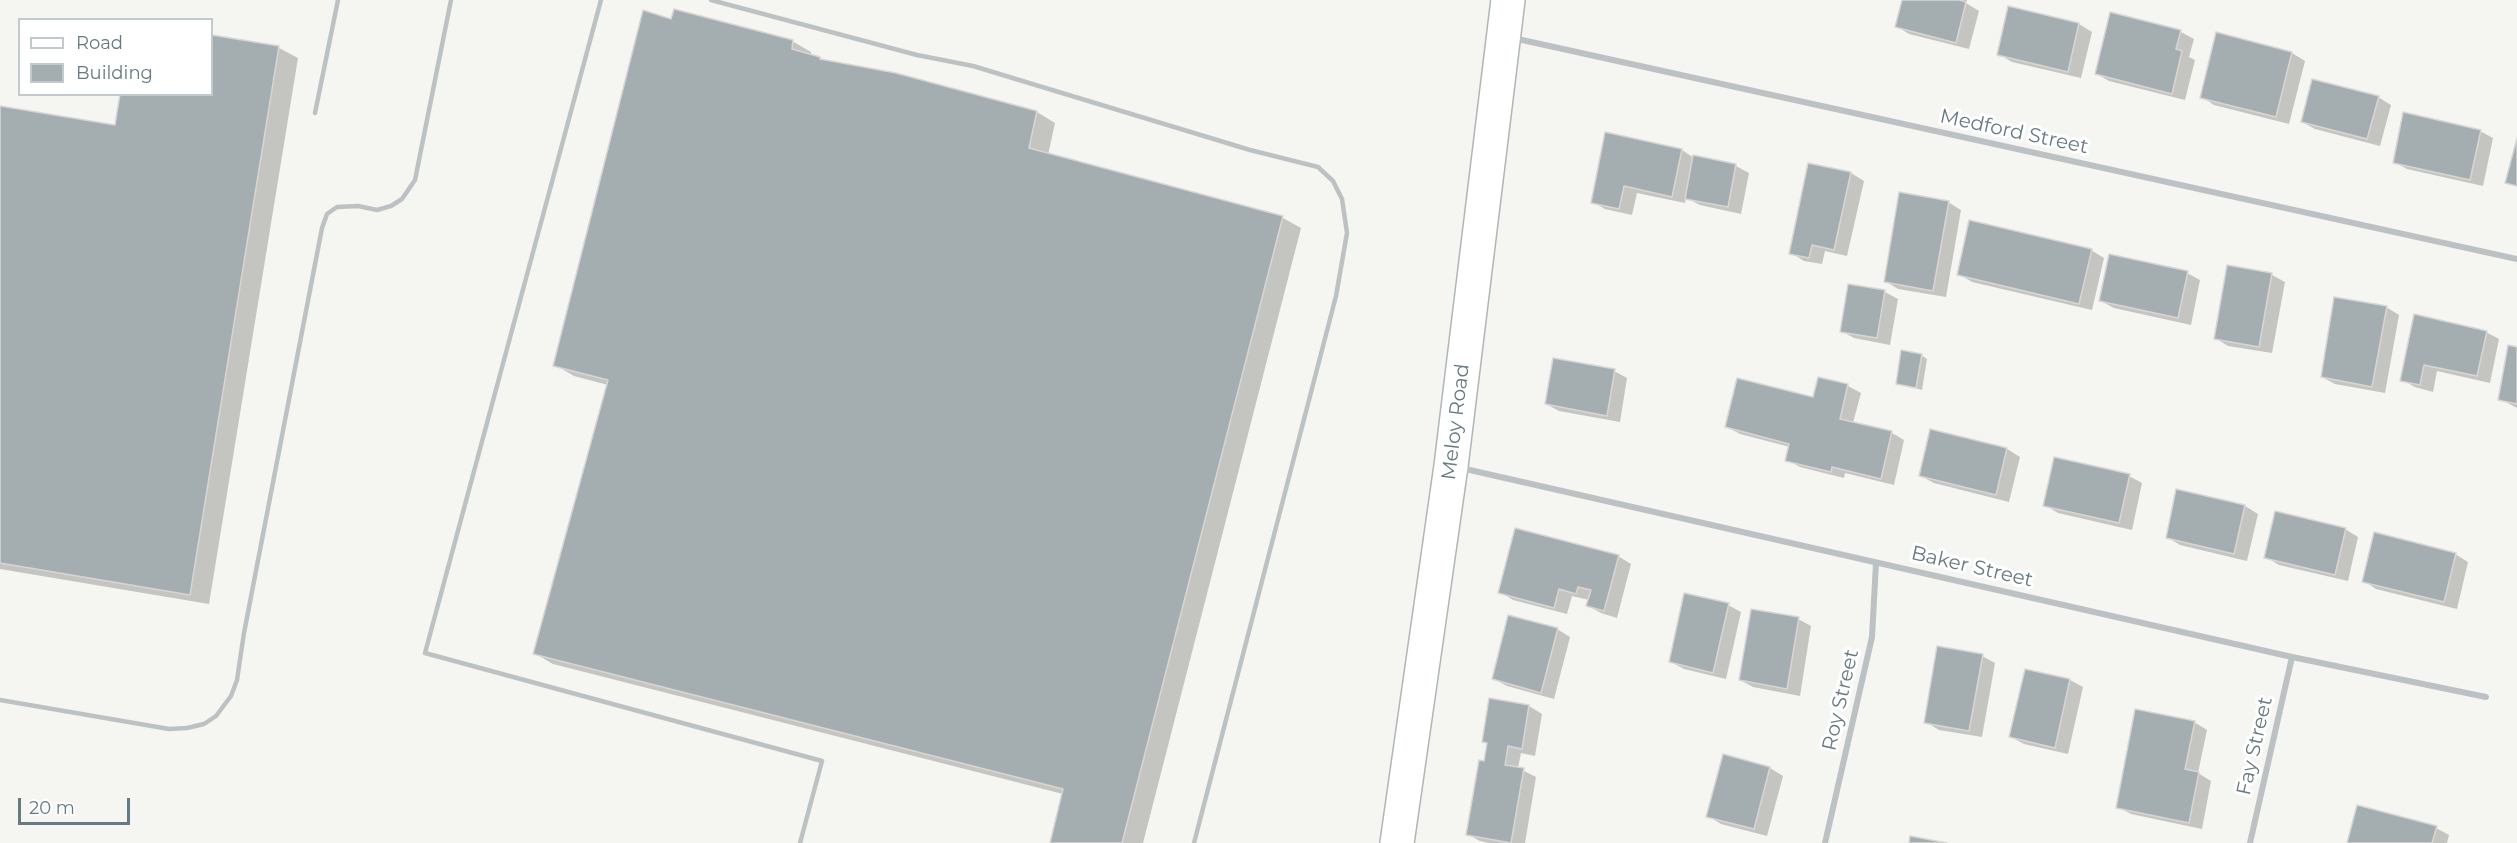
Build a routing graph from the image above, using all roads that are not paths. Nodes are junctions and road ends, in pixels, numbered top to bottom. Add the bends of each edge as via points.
1 (338, 0) edge
2 (451, 0) edge
3 (601, 0) edge
4 (711, 0) edge
5 (1509, 0) edge
6 (1504, 36) junction
7 (315, 113) dead end
8 (2517, 259) edge
9 (1451, 466) junction
10 (1876, 562) junction
11 (2292, 657) junction
12 (2486, 697) dead end
13 (0, 700) edge
14 (1396, 833) edge
15 (800, 843) edge
16 (1194, 843) edge
17 (1826, 843) edge
18 (2250, 843) edge

1 - 7 lane
2 - 13 lane via 415,180 402,199 391,206 377,210 337,207 327,214 322,228 231,696 216,716 204,724 169,729
3 - 15 lane via 425,653 822,761
4 - 16 lane via 916,55 973,66 1318,167 1333,181 1342,199 1347,233 1336,296
5 - 6 main road, Meloy Road
6 - 8 street, Medford Street
6 - 9 main road, Meloy Road
9 - 10 street, Baker Street
9 - 14 main road, Meloy Road
10 - 11 street, Baker Street
10 - 17 street, Roy Street via 1872,636
11 - 12 street, Baker Street
11 - 18 street, Fay Street

